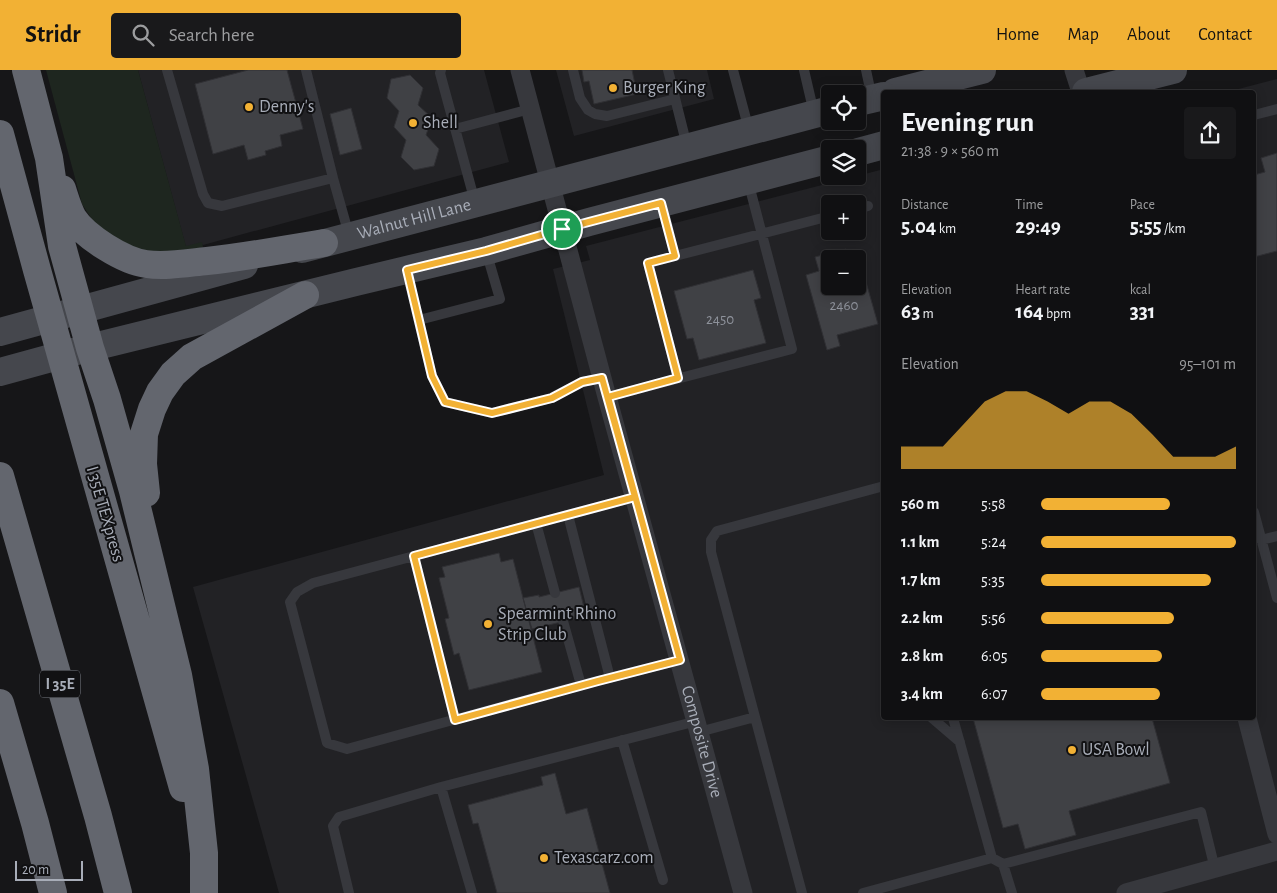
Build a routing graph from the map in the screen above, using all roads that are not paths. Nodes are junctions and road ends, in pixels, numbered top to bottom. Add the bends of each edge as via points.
1 (26, 70) edge
2 (167, 70) edge
3 (306, 70) edge
4 (441, 70) edge
5 (520, 70) edge
6 (573, 70) edge
7 (668, 70) edge
8 (733, 70) edge
9 (804, 70) edge
10 (866, 70) edge
11 (982, 70) edge
12 (1074, 70) edge
13 (1173, 70) edge
14 (904, 90) edge
15 (1079, 90) edge
16 (1094, 90) edge
17 (877, 97) edge
18 (675, 99) junction
19 (530, 109) junction
20 (1277, 109) edge
21 (821, 110) edge
22 (821, 112) edge
23 (1256, 114) edge
24 (455, 130) junction
25 (749, 131) junction
26 (0, 134) edge
27 (881, 146) edge
28 (687, 147) junction
29 (866, 150) edge
30 (49, 158) junction
31 (821, 161) edge
32 (333, 178) junction
33 (748, 181) junction
34 (550, 183) junction
35 (475, 203) junction
36 (661, 203) junction
37 (821, 218) edge
38 (562, 229) junction
39 (761, 233) junction
40 (337, 239) junction
41 (486, 251) junction
42 (675, 256) junction
43 (407, 270) junction
44 (305, 295) junction
45 (80, 310) junction
46 (419, 320) junction
47 (0, 332) edge
48 (90, 348) junction
49 (0, 372) edge
50 (602, 378) junction
51 (678, 378) junction
52 (608, 397) junction
53 (0, 476) edge
54 (881, 487) edge
55 (635, 497) junction
56 (568, 515) junction
57 (1256, 520) edge
58 (536, 523) junction
59 (1277, 536) edge
60 (1261, 540) junction
61 (148, 552) junction
62 (414, 556) junction
63 (555, 593) dead end
64 (1277, 598) edge
65 (563, 621) dead end
66 (680, 660) junction
67 (610, 678) junction
68 (580, 686) junction
69 (0, 704) edge
70 (755, 717) junction
71 (455, 720) junction
72 (934, 720) edge
73 (954, 720) edge
74 (1248, 720) edge
75 (698, 727) junction
76 (622, 740) junction
77 (960, 742) junction
78 (441, 787) junction
79 (1277, 834) edge
80 (1277, 851) edge
81 (992, 858) junction
82 (1003, 864) junction
83 (1215, 869) junction
84 (663, 880) dead end
85 (53, 893) edge
86 (118, 893) edge
87 (204, 893) edge
88 (212, 893) edge
89 (349, 893) edge
90 (472, 893) edge
91 (743, 893) edge
92 (802, 893) edge
93 (863, 893) edge
94 (1012, 893) edge
95 (1126, 893) edge

1 - 30 highway
2 - 32 lane via 208,203 222,206
3 - 32 lane
4 - 24 lane
5 - 19 street, Composite Drive
6 - 18 lane via 580,98 595,114 607,116
7 - 18 lane
8 - 25 lane
9 - 21 lane
10 - 17 lane
11 - 14 main road
12 - 15 street
13 - 16 main road
18 - 28 lane
19 - 24 lane
19 - 34 street, Composite Drive
20 - 23 lane
22 - 25 main road, Walnut Hill Lane
24 - 35 lane
25 - 28 main road, Walnut Hill Lane
26 - 88 highway, I 35E TEXpress
27 - 29 main road
28 - 34 main road, Walnut Hill Lane
30 - 40 highway via 73,218 107,248 145,264 176,265 238,258
30 - 45 highway via 62,246
31 - 33 main road
32 - 40 lane
33 - 36 main road
33 - 39 lane
34 - 35 main road, Walnut Hill Lane
34 - 38 street, Composite Drive
35 - 40 main road, Walnut Hill Lane
36 - 38 main road
36 - 42 lane
37 - 39 lane
38 - 41 main road
38 - 50 street, Composite Drive
39 - 42 lane
39 - 51 lane via 792,349
40 - 45 main road, Walnut Hill Lane
41 - 43 main road
41 - 46 lane via 500,299
42 - 51 lane via 648,263
43 - 44 main road
43 - 46 lane
44 - 48 main road
44 - 61 highway via 192,357 173,374 160,392 144,434 142,464
45 - 47 main road, Walnut Hill Lane
45 - 48 highway
46 - 50 lane via 432,376 445,402 492,413 552,398 582,382
48 - 49 main road
48 - 61 highway
50 - 52 street, Composite Drive
51 - 52 lane
52 - 55 street, Composite Drive
53 - 86 highway, I 35E
54 - 70 lane via 716,531 711,540 711,552
55 - 56 lane
55 - 66 street, Composite Drive
56 - 58 lane
56 - 67 lane
57 - 60 lane
58 - 62 lane
58 - 63 lane
59 - 60 lane
60 - 64 lane
61 - 87 highway via 178,676 195,770 204,852
62 - 71 lane
62 - 71 lane via 313,583 297,592 290,602 328,743 347,749
65 - 68 lane
66 - 67 lane
66 - 75 street, Composite Drive
67 - 68 lane
68 - 71 lane
69 - 85 highway
70 - 75 lane
70 - 92 lane
72 - 77 lane
73 - 77 lane
74 - 79 street
75 - 76 lane
75 - 91 street, Composite Drive
76 - 78 lane
76 - 84 lane
77 - 81 lane
78 - 89 lane via 339,817 333,826
78 - 90 lane
80 - 83 street
81 - 82 lane
81 - 93 lane
82 - 83 lane via 1201,812
82 - 94 lane
83 - 95 street

